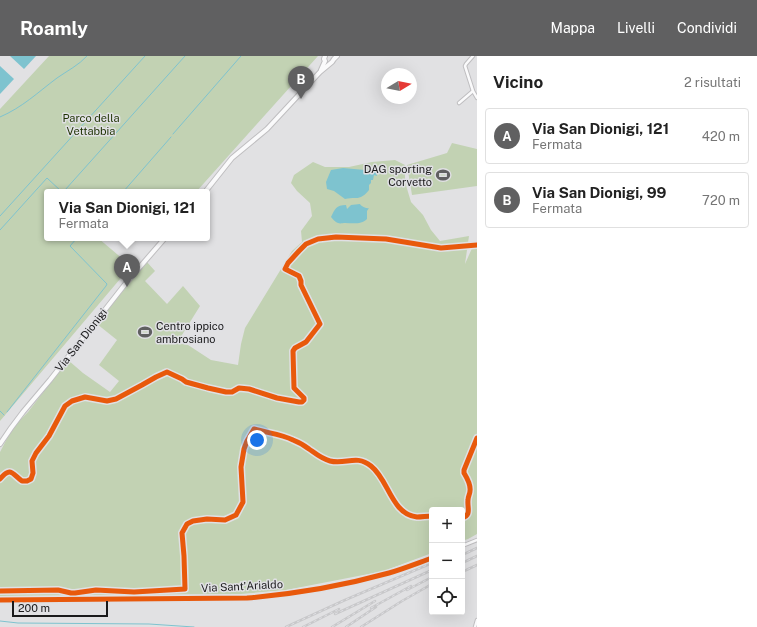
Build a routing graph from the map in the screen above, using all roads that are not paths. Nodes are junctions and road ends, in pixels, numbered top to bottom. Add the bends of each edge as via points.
1 (473, 56) edge
2 (334, 57) edge
3 (327, 60) edge
4 (473, 91) junction
5 (477, 98) edge
6 (459, 103) dead end
7 (207, 189) edge
8 (162, 241) edge
9 (0, 444) edge
10 (477, 540) edge
11 (465, 545) edge
12 (429, 559) edge
13 (0, 600) edge
14 (477, 620) edge
15 (475, 627) edge

1 - 4 street via 465,66
2 - 3 street via 332,62
3 - 7 street via 320,72 268,129 232,158
4 - 5 street
4 - 6 street
8 - 9 street, Via San Dionigi via 22,412
10 - 11 street
12 - 13 street, Via Sant'Arialdo via 389,573 284,595 247,598
14 - 15 street

